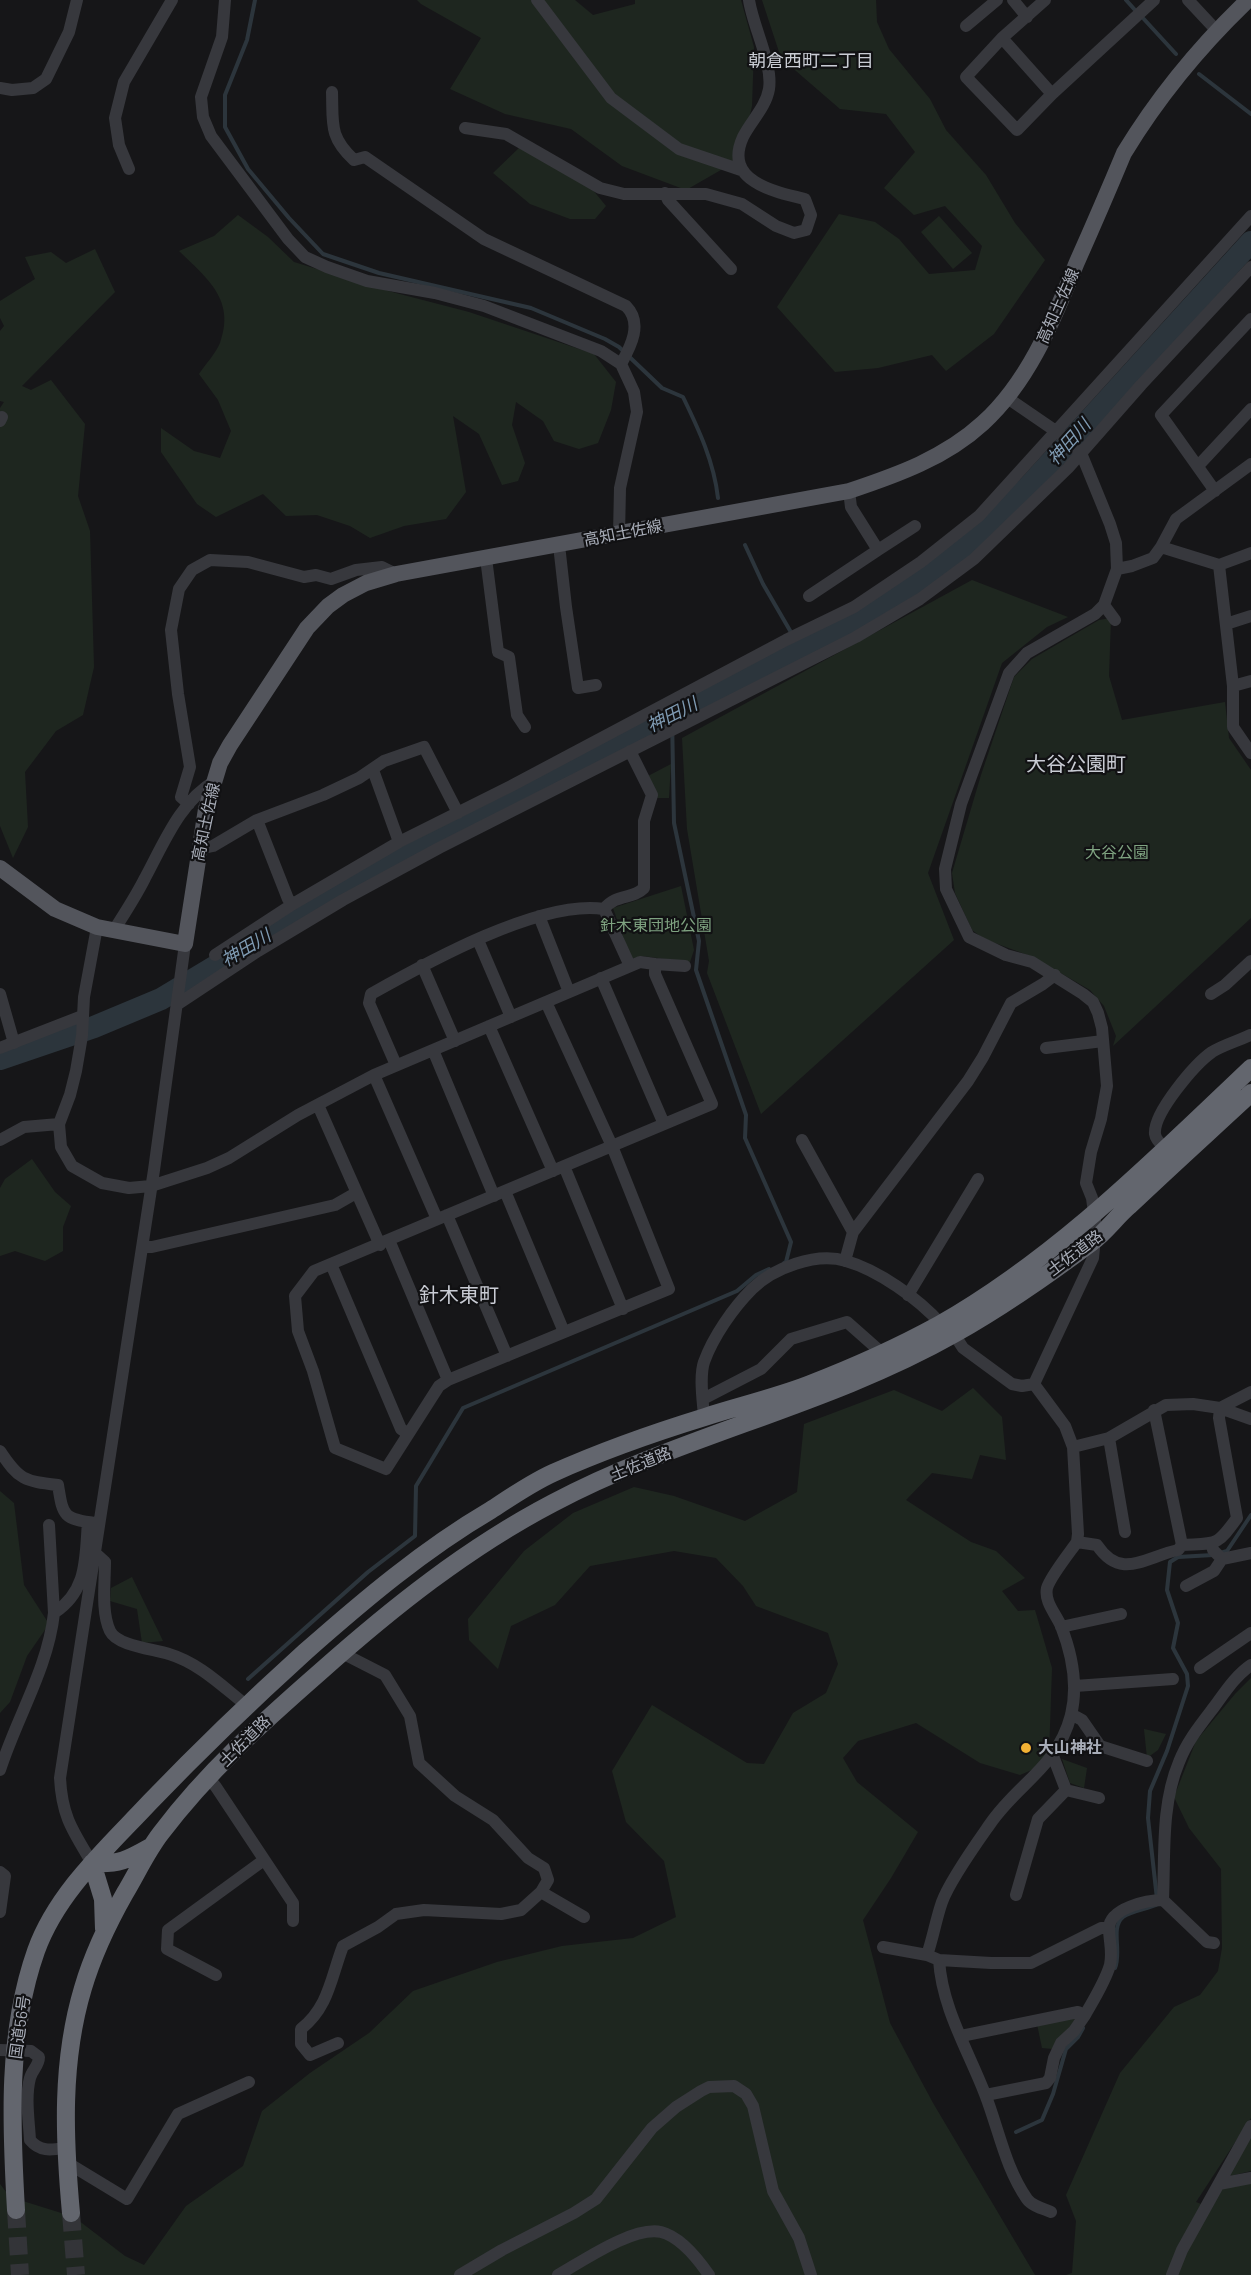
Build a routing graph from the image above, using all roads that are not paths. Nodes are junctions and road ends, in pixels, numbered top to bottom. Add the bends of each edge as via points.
1 (77, 0) edge
2 (172, 0) edge
3 (225, 0) edge
4 (537, 0) edge
5 (749, 0) edge
6 (997, 0) edge
7 (1013, 0) edge
8 (1045, 0) edge
9 (1154, 0) edge
10 (1188, 0) edge
11 (1248, 0) edge
12 (1027, 16) junction
13 (966, 26) dead end
14 (1217, 31) junction
15 (1002, 38) junction
16 (0, 88) edge
17 (332, 92) dead end
18 (1052, 94) junction
19 (465, 128) dead end
20 (129, 170) dead end
21 (741, 170) junction
22 (665, 194) junction
23 (1251, 216) edge
24 (1251, 267) edge
25 (731, 269) dead end
26 (1251, 319) edge
27 (621, 364) junction
28 (1006, 397) junction
29 (1251, 410) edge
30 (1059, 433) junction
31 (1080, 452) junction
32 (1251, 464) edge
33 (1198, 466) junction
34 (1215, 490) junction
35 (849, 491) junction
36 (915, 526) dead end
37 (619, 534) junction
38 (559, 545) junction
39 (1161, 547) junction
40 (878, 550) junction
41 (1251, 553) edge
42 (486, 558) junction
43 (1219, 565) junction
44 (1117, 569) junction
45 (396, 574) junction
46 (808, 596) dead end
47 (1104, 605) junction
48 (1251, 616) edge
49 (1115, 620) dead end
50 (1226, 624) junction
51 (1251, 681) edge
52 (597, 685) dead end
53 (1233, 686) junction
54 (525, 726) dead end
55 (630, 751) junction
56 (1251, 753) edge
57 (373, 770) junction
58 (215, 781) junction
59 (189, 804) junction
60 (458, 813) junction
61 (257, 820) junction
62 (399, 842) junction
63 (199, 849) junction
64 (0, 867) edge
65 (293, 904) junction
66 (604, 909) junction
67 (539, 916) junction
68 (106, 928) junction
69 (478, 940) junction
70 (185, 944) junction
71 (215, 955) dead end
72 (1251, 961) edge
73 (655, 964) junction
74 (422, 965) junction
75 (630, 966) junction
76 (685, 966) dead end
77 (1055, 975) junction
78 (601, 978) junction
79 (569, 992) junction
80 (0, 994) edge
81 (1211, 994) dead end
82 (178, 1000) junction
83 (546, 1002) junction
84 (511, 1017) junction
85 (82, 1025) junction
86 (489, 1026) junction
87 (1251, 1035) edge
88 (455, 1041) junction
89 (1103, 1041) junction
90 (14, 1043) junction
91 (0, 1048) edge
92 (1046, 1048) dead end
93 (433, 1050) junction
94 (396, 1065) junction
95 (1251, 1068) edge
96 (374, 1075) junction
97 (1251, 1093) edge
98 (318, 1105) junction
99 (59, 1124) junction
100 (664, 1124) junction
101 (0, 1138) edge
102 (802, 1140) dead end
103 (612, 1146) junction
104 (1166, 1149) junction
105 (558, 1169) junction
106 (978, 1179) dead end
107 (151, 1186) junction
108 (356, 1193) junction
109 (500, 1194) junction
110 (1095, 1214) junction
111 (442, 1217) junction
112 (853, 1233) junction
113 (1096, 1240) junction
114 (385, 1242) junction
115 (142, 1247) junction
116 (845, 1261) junction
117 (331, 1264) junction
118 (908, 1295) junction
119 (622, 1309) junction
120 (948, 1329) junction
121 (564, 1332) junction
122 (882, 1353) junction
123 (507, 1356) junction
124 (447, 1380) junction
125 (1034, 1384) junction
126 (1251, 1392) edge
127 (703, 1408) junction
128 (1221, 1408) junction
129 (1154, 1410) junction
130 (1251, 1419) edge
131 (407, 1433) junction
132 (1109, 1438) junction
133 (1073, 1447) junction
134 (0, 1451) edge
135 (94, 1523) junction
136 (49, 1525) dead end
137 (1125, 1532) dead end
138 (1077, 1542) junction
139 (1182, 1545) junction
140 (1217, 1552) junction
141 (95, 1553) junction
142 (1251, 1553) edge
143 (1186, 1586) dead end
144 (54, 1612) junction
145 (1121, 1614) dead end
146 (1061, 1627) junction
147 (1251, 1634) edge
148 (342, 1653) junction
149 (1251, 1665) edge
150 (1200, 1668) dead end
151 (1173, 1679) dead end
152 (1075, 1686) junction
153 (246, 1705) junction
154 (1071, 1714) junction
155 (1053, 1756) junction
156 (1147, 1761) dead end
157 (0, 1770) edge
158 (208, 1777) junction
159 (1066, 1791) junction
160 (1099, 1798) dead end
161 (152, 1845) junction
162 (264, 1860) junction
163 (92, 1863) junction
164 (0, 1872) edge
165 (541, 1892) junction
166 (1016, 1895) dead end
167 (1163, 1900) junction
168 (0, 1912) edge
169 (584, 1917) dead end
170 (293, 1921) dead end
171 (1109, 1928) junction
172 (104, 1930) junction
173 (1214, 1943) dead end
174 (883, 1947) dead end
175 (927, 1955) junction
176 (939, 1960) junction
177 (216, 1975) dead end
178 (1084, 2014) junction
179 (961, 2038) junction
180 (338, 2043) dead end
181 (7, 2050) edge
182 (249, 2082) dead end
183 (986, 2095) junction
184 (1251, 2126) edge
185 (66, 2155) junction
186 (1251, 2178) edge
187 (1219, 2184) junction
188 (16, 2210) tunnel mouth
189 (1051, 2212) dead end
190 (71, 2213) tunnel mouth
191 (460, 2275) edge
192 (558, 2275) edge
193 (709, 2275) edge
194 (811, 2275) edge
195 (1172, 2275) edge

1 - 16 street via 69,32 46,79 33,88
2 - 20 street via 124,82 117,109 119,145
3 - 27 street via 222,36 201,97 202,117 211,136 305,257 367,281 484,306 602,351
4 - 21 street via 611,98 679,149
5 - 21 street via 770,70 765,101 738,154
6 - 13 street
7 - 12 street
8 - 12 street
9 - 18 street
10 - 14 street
11 - 14 main road, 高知土佐線
12 - 15 street
14 - 28 main road, 高知土佐線 via 1142,123 1124,153 1049,329
15 - 18 street
15 - 18 street via 966,77 1017,130
17 - 27 street via 334,132 341,148 354,160 365,157 484,239 626,306 633,313 634,329
19 - 22 street via 506,134 600,188 624,194
21 - 22 street via 757,185 806,199 811,215 806,230 794,233 742,204 706,194
22 - 25 street
23 - 30 street
24 - 31 street
26 - 33 street via 1161,415
27 - 37 street via 634,392 637,412 620,488
28 - 30 street
28 - 35 main road, 高知土佐線 via 983,423 933,459
29 - 33 street
30 - 31 street
30 - 60 street via 979,516 921,562 854,607
31 - 44 street via 1116,543
31 - 55 street via 974,559 920,599 856,637
32 - 34 street
33 - 34 street
34 - 39 street via 1176,519
35 - 37 main road, 高知土佐線
35 - 40 street via 851,507
36 - 40 street
37 - 38 main road, 高知土佐線
38 - 42 main road, 高知土佐線
38 - 52 street via 578,688
39 - 43 street
39 - 44 street via 1153,558
40 - 46 street
41 - 43 street
42 - 45 main road, 高知土佐線
42 - 54 street via 498,652 509,657 517,715
43 - 50 street
44 - 47 street
45 - 58 main road, 高知土佐線 via 343,595 307,628 230,745
45 - 59 street via 382,567 356,570 331,579 304,577 248,562 210,560 192,570 179,589 171,630 190,767 182,797
47 - 49 street
47 - 77 street via 1027,653 1009,673 961,804 945,869 946,889 969,936
48 - 50 street
50 - 53 street
51 - 53 street
53 - 56 street via 1233,727
55 - 66 street via 652,795 644,821 644,888 612,900
55 - 82 street via 343,900
57 - 60 street via 384,761 424,747
57 - 61 street via 323,795
57 - 62 street
58 - 59 street
58 - 63 main road, 高知土佐線
59 - 68 street via 160,846 146,878
60 - 62 street
61 - 63 street via 213,846
61 - 65 street
62 - 65 street
63 - 70 main road, 高知土佐線
64 - 68 main road via 55,909
65 - 71 street
66 - 67 street via 587,906
66 - 75 street
67 - 69 street
67 - 79 street
68 - 70 main road
68 - 85 street via 90,960
69 - 74 street
69 - 84 street
70 - 82 street
72 - 81 street
73 - 75 street via 640,962
73 - 76 street
73 - 100 street via 712,1104
74 - 88 street
74 - 94 street via 371,994 369,1003
75 - 78 street
77 - 89 street via 1093,1002
77 - 112 street via 1011,1003 968,1081
78 - 79 street
78 - 100 street
79 - 83 street
80 - 90 street
82 - 107 street
83 - 84 street
83 - 103 street
84 - 86 street
85 - 90 street
85 - 99 street via 70,1095
86 - 88 street
86 - 105 street
87 - 104 street via 1213,1051 1170,1098 1155,1133
88 - 93 street
89 - 92 street
89 - 110 street via 1107,1086 1086,1183
90 - 91 street
93 - 94 street
93 - 109 street
94 - 96 street
95 - 104 highway, 土佐道路
96 - 98 street
96 - 111 street
97 - 113 highway, 土佐道路
98 - 107 street via 229,1158
98 - 108 street
99 - 101 street via 24,1126
99 - 107 street via 61,1147 72,1166 102,1183 129,1188
100 - 103 street
102 - 112 street
103 - 105 street
103 - 119 street via 669,1289
104 - 110 highway, 土佐道路
105 - 109 street
105 - 119 street
106 - 118 street
107 - 115 street
108 - 114 street
108 - 115 street via 335,1205
109 - 111 street
109 - 121 street
110 - 113 street
110 - 120 highway, 土佐道路
111 - 114 street
111 - 123 street
112 - 116 street
113 - 120 highway, 土佐道路 via 1009,1302
113 - 125 street via 1093,1258
114 - 117 street
114 - 124 street
115 - 135 street
116 - 118 street
116 - 127 street via 824,1259 797,1265 770,1275 752,1290 715,1337 703,1365
117 - 131 street via 401,1429
117 - 131 street via 314,1271 295,1296 298,1331 335,1448 386,1469
118 - 120 street
119 - 121 street
120 - 122 highway, 土佐道路
120 - 125 street via 963,1348 1012,1384
120 - 148 highway, 土佐道路 via 904,1361 811,1401 643,1462 554,1503 472,1551 409,1596
121 - 123 street
122 - 127 highway, 土佐道路 via 806,1386
122 - 127 street via 848,1322 791,1339 761,1369
123 - 124 street
124 - 131 street
125 - 133 street via 1065,1426
126 - 128 street
127 - 153 highway, 土佐道路 via 548,1475 451,1533 387,1581
128 - 129 street via 1192,1404 1166,1405
128 - 130 street
128 - 140 street via 1237,1518 1221,1539
129 - 132 street
129 - 139 street
132 - 133 street
132 - 137 street
133 - 138 street
134 - 135 street via 14,1473 58,1485 62,1509 70,1518
135 - 141 street
135 - 144 street via 77,1590 67,1604
136 - 144 street
138 - 139 street via 1097,1545 1106,1558 1127,1564 1178,1550
138 - 146 street via 1047,1587 1047,1599
139 - 140 street
140 - 142 street
140 - 143 street via 1214,1571
141 - 153 street via 105,1562 106,1618 111,1633 119,1641 192,1663
141 - 163 street via 60,1778 66,1818
144 - 157 street via 51,1636
145 - 146 street
146 - 152 street
147 - 150 street
148 - 158 highway, 土佐道路
148 - 165 street via 385,1675 410,1716 419,1763 455,1796 494,1820 528,1857 544,1868 548,1880
149 - 167 street via 1191,1737 1179,1762 1165,1826
151 - 152 street
152 - 154 street
153 - 163 highway, 土佐道路
154 - 155 street
154 - 156 street via 1082,1720 1100,1746
155 - 159 street
155 - 175 street via 991,1822 962,1866 942,1901
158 - 161 highway, 土佐道路
158 - 162 street
159 - 160 street
159 - 166 street via 1038,1819
161 - 163 highway via 111,1864
161 - 172 highway, 土佐道路
162 - 170 street via 292,1903
162 - 177 street via 168,1930 167,1949
163 - 172 highway via 103,1899
163 - 181 highway, 国道56号 via 62,1901 37,1947
164 - 168 street via 5,1876
165 - 169 street
165 - 180 street via 521,1910 501,1914 424,1910 396,1914 343,1946 326,2001 301,2029 301,2044 310,2055
167 - 171 street via 1119,1912
167 - 173 street via 1207,1942
171 - 176 street via 1031,1963
171 - 178 street via 1113,1950 1110,1966
172 - 185 highway via 82,1989 68,2059
174 - 175 street
175 - 176 street
176 - 179 street via 952,2019
178 - 179 street via 1077,2012
178 - 183 street via 1061,2043 1046,2083
179 - 183 street
181 - 185 street via 31,2051 39,2057 29,2081 30,2140 36,2148
181 - 188 highway, 国道56号
182 - 185 street via 178,2114 127,2199
183 - 189 street via 1010,2170 1029,2202
184 - 187 street
185 - 190 highway
186 - 187 street
187 - 195 street
191 - 194 street via 596,2199 652,2128 676,2107 709,2087 734,2086 746,2094 753,2106 773,2191 799,2238
192 - 193 street via 618,2242 648,2231 663,2233 684,2246

